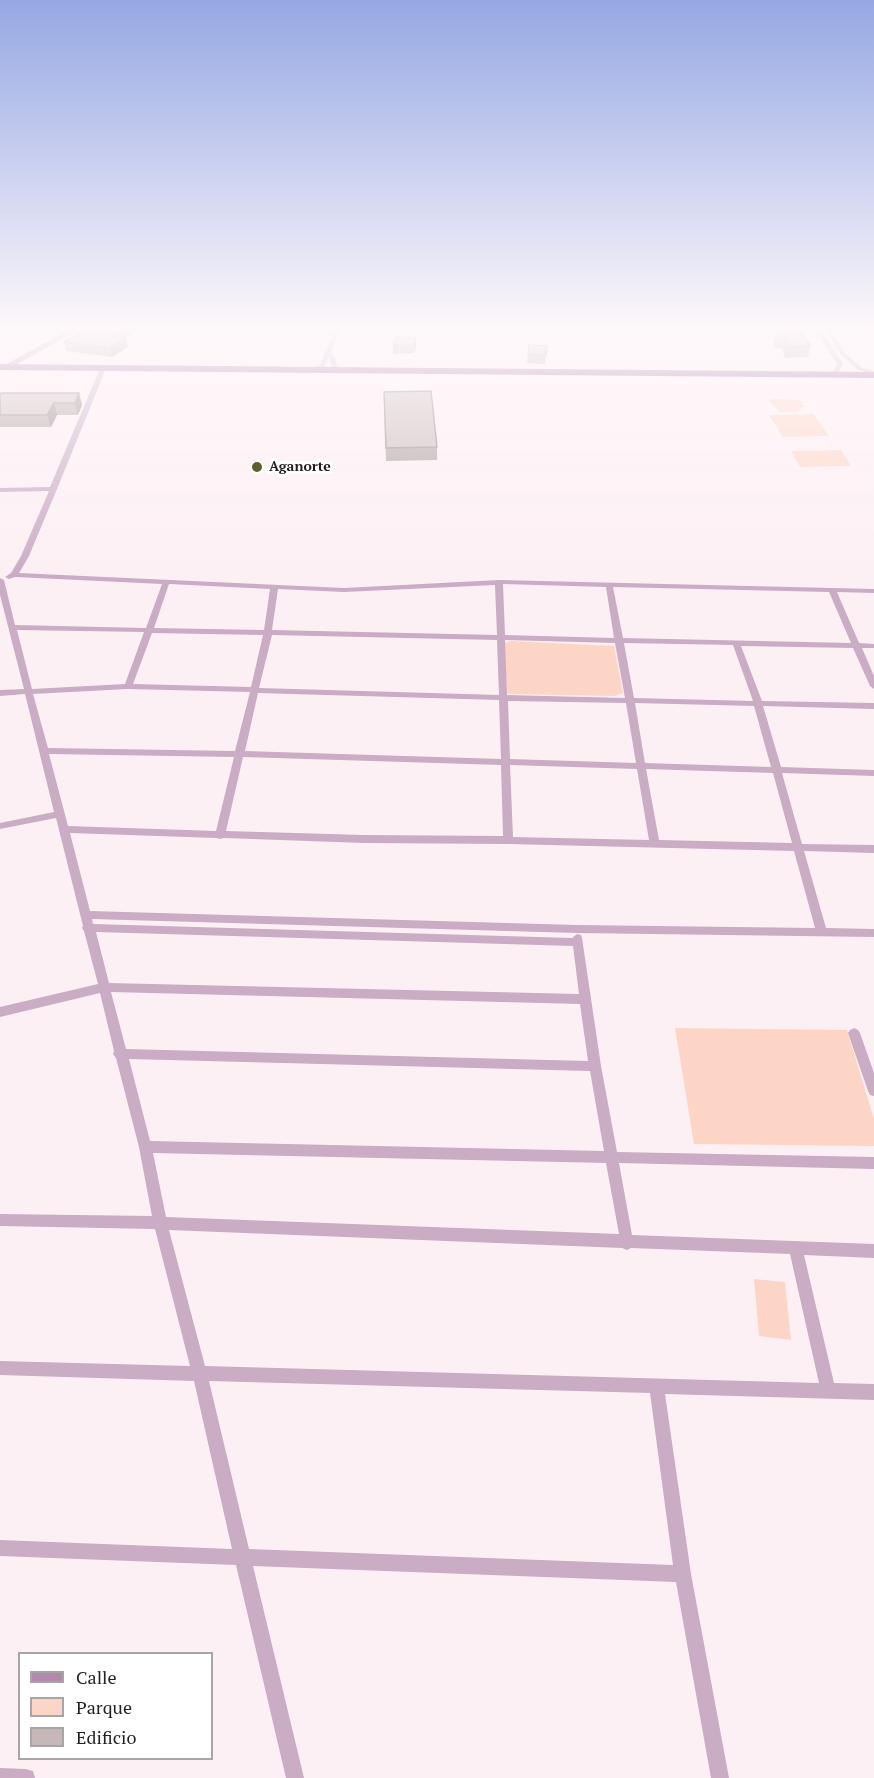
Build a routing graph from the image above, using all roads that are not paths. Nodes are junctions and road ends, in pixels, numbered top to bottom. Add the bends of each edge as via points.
1 (86, 410) edge
2 (54, 489) junction
3 (0, 490) edge
4 (14, 575) junction
5 (0, 581) edge
6 (499, 582) junction
7 (166, 583) junction
8 (609, 584) junction
9 (274, 588) junction
10 (832, 590) junction
11 (874, 591) edge
12 (12, 627) junction
13 (150, 629) junction
14 (268, 633) junction
15 (502, 638) junction
16 (620, 640) junction
17 (736, 643) junction
18 (857, 646) junction
19 (874, 646) edge
20 (128, 686) junction
21 (874, 686) edge
22 (28, 689) junction
23 (254, 690) junction
24 (0, 693) edge
25 (505, 698) junction
26 (629, 700) junction
27 (758, 703) junction
28 (874, 706) edge
29 (43, 751) junction
30 (239, 754) junction
31 (505, 764) junction
32 (642, 765) junction
33 (778, 771) junction
34 (874, 773) edge
35 (59, 813) junction
36 (0, 826) edge
37 (63, 829) junction
38 (220, 836) junction
39 (508, 840) junction
40 (655, 844) junction
41 (798, 847) junction
42 (874, 849) edge
43 (86, 922) junction
44 (577, 929) junction
45 (822, 933) junction
46 (874, 933) edge
47 (577, 942) junction
48 (104, 987) junction
49 (584, 999) junction
50 (0, 1012) edge
51 (854, 1033) dead end
52 (119, 1054) junction
53 (595, 1066) junction
54 (874, 1091) edge
55 (145, 1147) junction
56 (613, 1159) junction
57 (874, 1163) edge
58 (0, 1220) edge
59 (160, 1223) junction
60 (627, 1243) junction
61 (796, 1250) junction
62 (874, 1251) edge
63 (0, 1368) edge
64 (199, 1372) junction
65 (657, 1388) junction
66 (828, 1391) junction
67 (874, 1392) edge
68 (0, 1548) edge
69 (243, 1555) junction
70 (683, 1574) junction
71 (0, 1777) edge
72 (26, 1778) edge
73 (295, 1778) edge
74 (720, 1778) edge

1 - 2 street
2 - 3 street
2 - 4 street
4 - 5 street
4 - 7 street
5 - 12 street
6 - 8 street
6 - 9 street via 344,590
6 - 15 street
7 - 9 street
7 - 13 street
8 - 10 street
8 - 16 street
9 - 14 street
10 - 11 street
10 - 18 street
12 - 13 street
12 - 22 street
13 - 14 street
13 - 20 street
14 - 15 street
14 - 23 street
15 - 16 street
15 - 25 street
16 - 17 street
16 - 26 street
17 - 18 street
17 - 27 street
18 - 19 street
18 - 21 street
20 - 22 street
20 - 23 street
22 - 24 street
22 - 29 street
23 - 25 street
23 - 30 street
25 - 26 street
25 - 31 street
26 - 27 street
26 - 32 street
27 - 28 street
27 - 33 street
29 - 30 street
29 - 35 street
30 - 31 street
30 - 38 street
31 - 32 street
31 - 39 street
32 - 33 street
32 - 40 street
33 - 34 street
33 - 41 street
35 - 36 street
35 - 37 street
37 - 38 street
37 - 43 street
38 - 39 street
39 - 40 street
40 - 41 street
41 - 42 street
41 - 45 street
43 - 44 street
43 - 47 street
43 - 48 street
44 - 45 street
44 - 47 street
45 - 46 street
47 - 49 street
48 - 49 street
48 - 50 street
48 - 52 street
49 - 53 street
51 - 54 street
52 - 53 street
52 - 55 street
53 - 56 street
55 - 56 street
55 - 59 street
56 - 57 street
56 - 60 street
58 - 59 street
59 - 60 street
59 - 64 street
60 - 61 street
61 - 62 street
61 - 66 street
63 - 64 street
64 - 65 street
64 - 69 street
65 - 66 street
65 - 70 street
66 - 67 street
68 - 69 street
69 - 70 street
69 - 73 street
70 - 74 street
71 - 72 street

